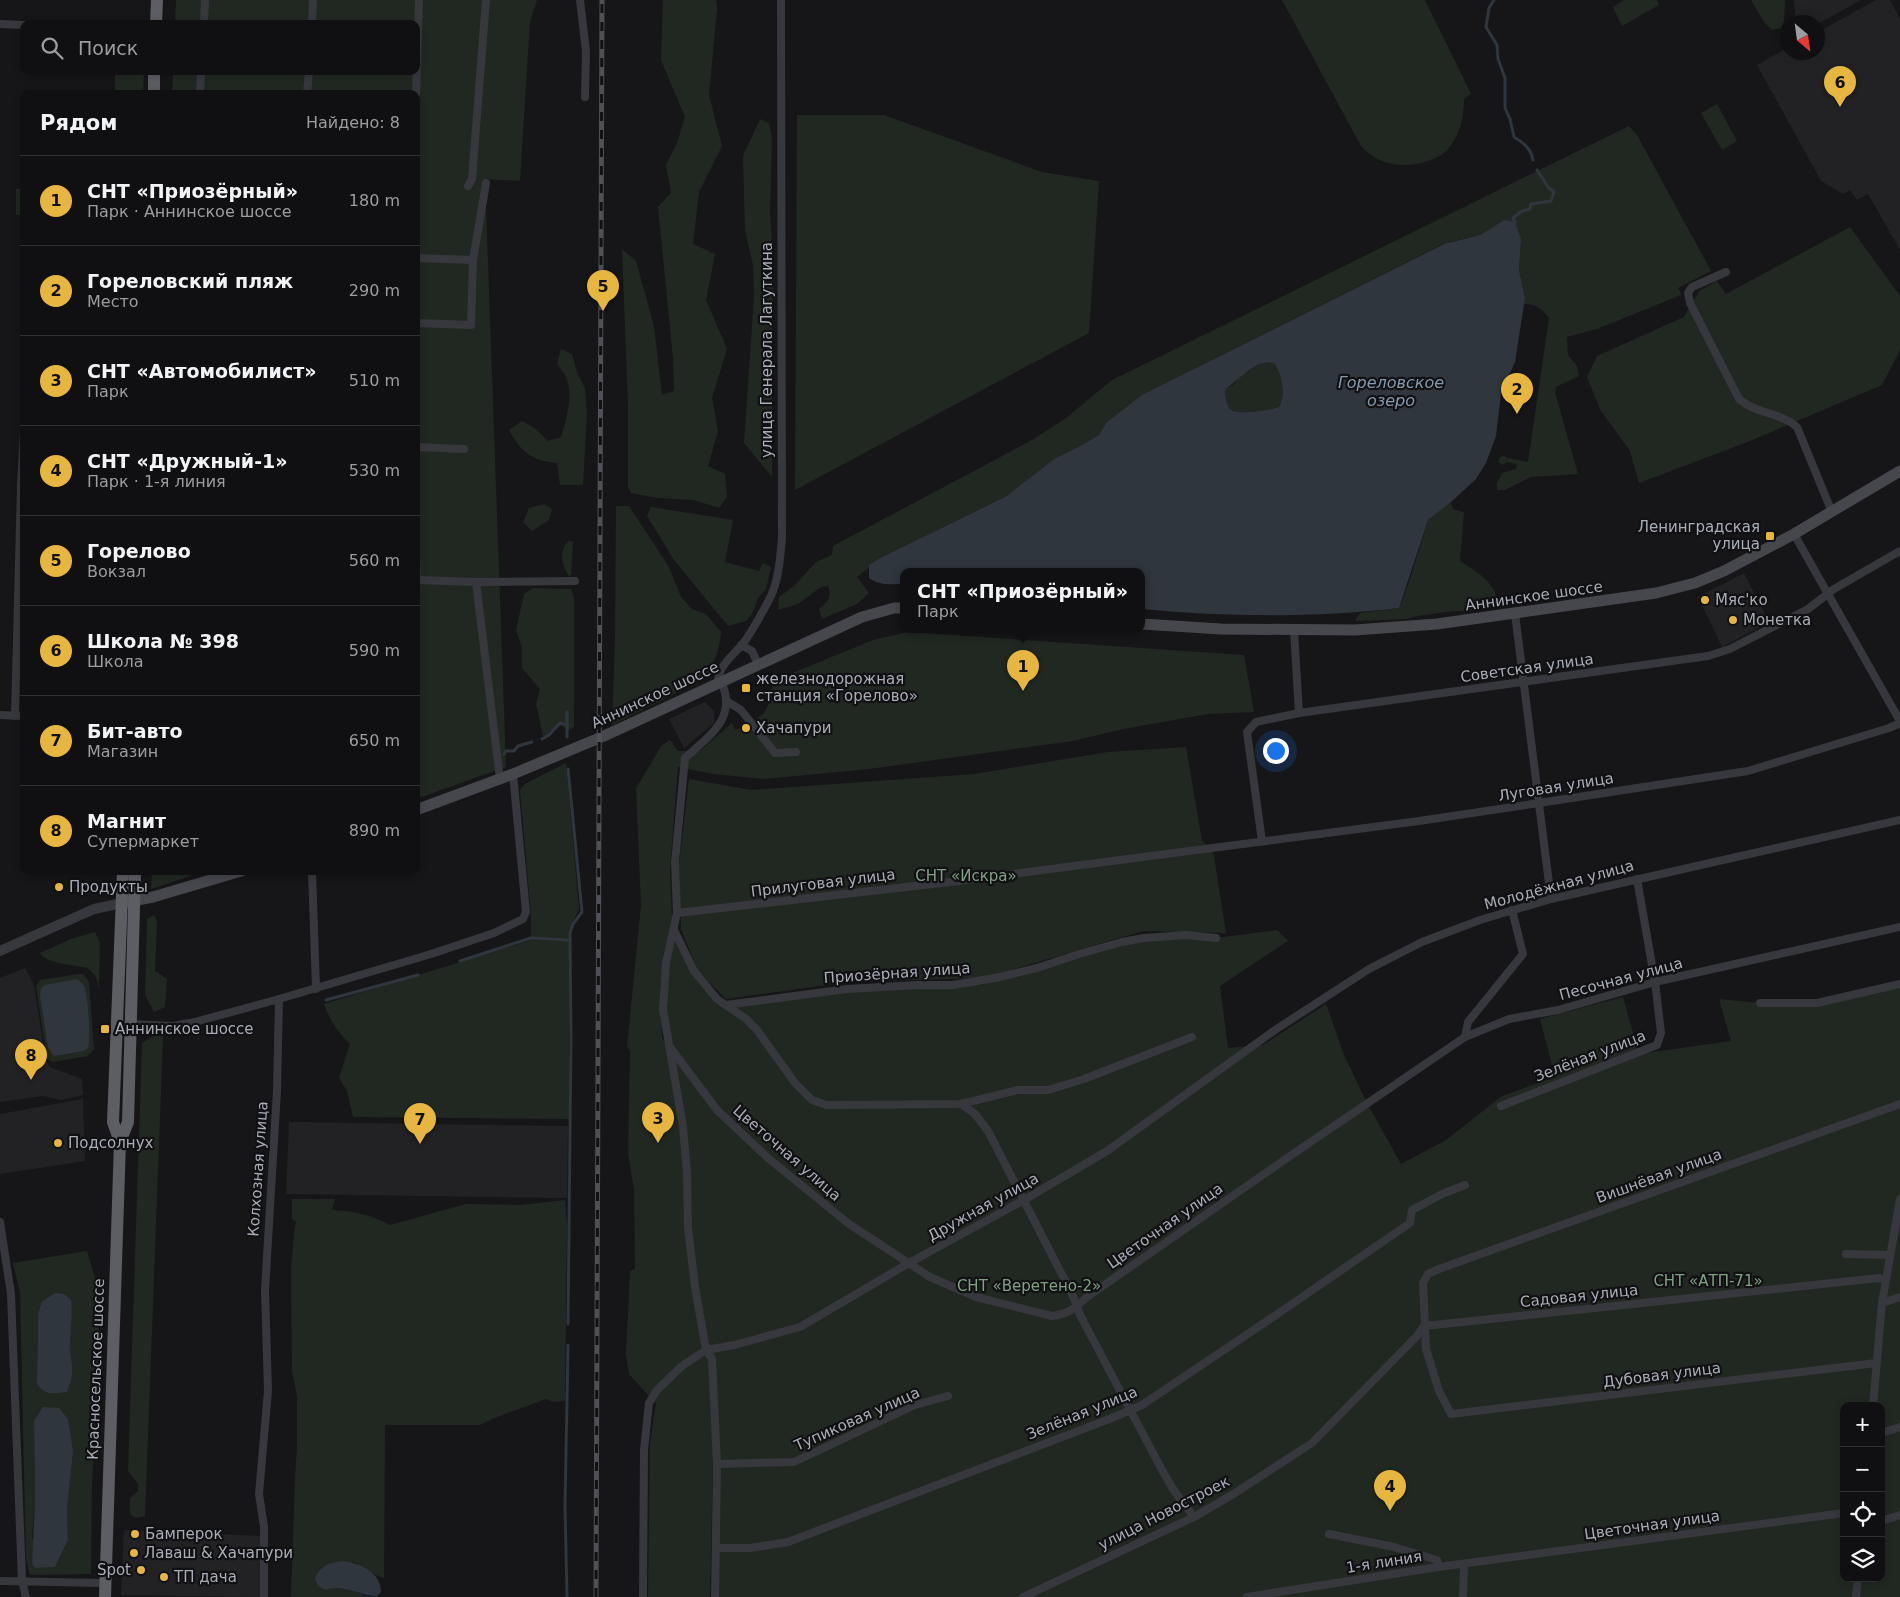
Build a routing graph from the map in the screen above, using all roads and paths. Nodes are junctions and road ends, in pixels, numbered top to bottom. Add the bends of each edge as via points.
1 (157, 0) edge
2 (206, 0) edge
3 (313, 0) edge
4 (419, 0) edge
5 (486, 0) edge
6 (580, 0) edge
7 (781, 0) edge
8 (156, 20) edge
9 (204, 20) edge
10 (312, 20) edge
11 (418, 20) edge
12 (0, 24) edge
13 (20, 25) edge
14 (154, 75) edge
15 (201, 75) edge
16 (308, 75) edge
17 (417, 75) edge
18 (154, 90) edge
19 (200, 90) edge
20 (307, 90) edge
21 (416, 90) edge
22 (585, 97) dead end
23 (486, 184) dead end
24 (468, 186) dead end
25 (420, 258) edge
26 (473, 260) junction
27 (1726, 272) dead end
28 (420, 323) edge
29 (420, 447) edge
30 (464, 449) dead end
31 (1900, 471) edge
32 (1832, 512) junction
33 (1794, 534) junction
34 (1900, 551) edge
35 (420, 580) edge
36 (576, 581) dead end
37 (476, 582) junction
38 (1828, 592) junction
39 (900, 608) edge
40 (1515, 614) junction
41 (1145, 624) edge
42 (1294, 630) junction
43 (742, 645) junction
44 (758, 664) junction
45 (720, 682) junction
46 (1524, 682) junction
47 (728, 702) junction
48 (1299, 714) junction
49 (0, 715) edge
50 (20, 716) edge
51 (1900, 722) edge
52 (796, 752) dead end
53 (512, 774) junction
54 (500, 779) junction
55 (1539, 804) junction
56 (420, 809) edge
57 (1900, 820) edge
58 (1262, 841) junction
59 (1210, 847) joint
60 (124, 875) edge
61 (134, 875) edge
62 (229, 875) edge
63 (312, 875) edge
64 (1637, 879) junction
65 (1551, 898) junction
66 (128, 902) junction
67 (1512, 910) junction
68 (677, 913) junction
69 (1900, 927) edge
70 (674, 930) junction
71 (1216, 938) dead end
72 (0, 951) edge
73 (1655, 982) junction
74 (1900, 984) edge
75 (316, 989) junction
76 (279, 999) junction
77 (1760, 1003) dead end
78 (726, 1005) junction
79 (131, 1024) junction
80 (1192, 1037) dead end
81 (1465, 1037) junction
82 (669, 1046) junction
83 (1253, 1047) joint
84 (1367, 1103) joint
85 (961, 1104) junction
86 (1900, 1104) edge
87 (1500, 1106) dead end
88 (120, 1142) junction
89 (1465, 1185) dead end
90 (1900, 1199) edge
91 (1024, 1200) junction
92 (0, 1222) edge
93 (1846, 1254) dead end
94 (1890, 1255) junction
95 (909, 1263) junction
96 (1885, 1280) junction
97 (1900, 1297) edge
98 (1882, 1303) junction
99 (1077, 1306) junction
100 (1424, 1326) junction
101 (706, 1350) junction
102 (1876, 1363) junction
103 (948, 1396) dead end
104 (1873, 1402) edge
105 (1130, 1410) junction
106 (1900, 1427) edge
107 (1885, 1432) edge
108 (717, 1464) junction
109 (1840, 1514) edge
110 (1900, 1515) edge
111 (1194, 1517) junction
112 (1885, 1519) edge
113 (1329, 1534) dead end
114 (716, 1548) junction
115 (1464, 1564) junction
116 (1438, 1567) junction
117 (0, 1581) edge
118 (22, 1581) junction
119 (1858, 1582) edge
120 (105, 1583) junction
121 (26, 1597) edge
122 (105, 1597) edge
123 (264, 1597) edge
124 (643, 1597) edge
125 (715, 1597) edge
126 (1023, 1597) edge
127 (1247, 1597) edge
128 (1463, 1597) edge
129 (1856, 1597) edge

1 - 8 highway
2 - 9 street
3 - 10 street
4 - 11 street
5 - 24 street via 472,179
6 - 22 street via 586,51
7 - 43 street, улица Генерала Лагуткина via 782,538 779,567 770,597
12 - 13 street
14 - 18 highway
15 - 19 street
16 - 20 street
17 - 21 street
23 - 26 street
25 - 26 street
26 - 28 street via 471,325
27 - 32 street via 1692,287 1688,293 1690,303 1739,399 1748,407 1788,419 1797,427
29 - 30 street
31 - 32 main road, Аннинское шоссе
32 - 33 main road, Аннинское шоссе
33 - 38 street
33 - 40 main road, Аннинское шоссе via 1695,583 1656,593
34 - 38 street, Советская улица
35 - 37 street
36 - 37 street
37 - 54 street
38 - 46 street, Советская улица via 1808,609 1730,649 1708,656
38 - 51 street
39 - 44 main road, Аннинское шоссе via 862,617
40 - 42 main road, Аннинское шоссе via 1355,630
40 - 46 street
41 - 42 main road, Аннинское шоссе
42 - 48 street
43 - 44 street via 752,651
43 - 45 street, улица Генерала Лагуткина via 718,674
44 - 45 main road, Аннинское шоссе
45 - 47 street
45 - 53 main road, Аннинское шоссе
46 - 48 street, Советская улица
46 - 55 street
47 - 52 street via 741,710 775,753
47 - 68 street via 717,728 685,758 675,862
48 - 58 street, Советская улица via 1256,722 1247,732
49 - 50 street
51 - 55 street, Луговая улица via 1748,771
53 - 54 main road, Аннинское шоссе
53 - 75 street via 526,912 523,920 494,933
54 - 56 main road, Аннинское шоссе
55 - 58 street, Луговая улица
55 - 65 street
57 - 64 street, Молодёжная улица
58 - 59 street, Луговая улица
59 - 68 street, Прилуговая улица via 959,881
60 - 66 highway, Красносельское шоссе
61 - 66 highway, Красносельское шоссе
62 - 66 main road
63 - 75 street
64 - 65 street, Молодёжная улица
64 - 73 street
65 - 67 street, Молодёжная улица
66 - 72 street via 94,909
66 - 79 highway, Красносельское шоссе
66 - 88 highway, Красносельское шоссе via 113,1122
67 - 81 street via 1523,954 1468,1022
67 - 83 street, Молодёжная улица via 1422,942 1369,969
68 - 70 street
69 - 73 street, Песочная улица
70 - 78 street via 694,971
70 - 82 street via 666,962 663,1009
71 - 78 street, Приозёрная улица via 1186,935 1144,938 1038,968 953,985 847,989
73 - 81 street, Песочная улица via 1558,1010 1509,1019
73 - 87 street, Зелёная улица via 1661,1033 1657,1045
74 - 77 street via 1817,1003
75 - 76 street
76 - 79 street via 173,1026
76 - 123 street, Колхозная улица via 265,1290 268,1391 259,1494 264,1527
78 - 85 street via 757,1030 795,1083 812,1100 826,1105
79 - 88 highway, Красносельское шоссе via 128,1122
80 - 85 street via 1048,1090 1018,1090
81 - 84 street, Песочная улица
82 - 95 street, Цветочная улица via 716,1110 768,1158 849,1224
82 - 101 street via 683,1127 688,1228
83 - 91 street, Дружная улица via 1107,1151
84 - 99 street, Цветочная улица
85 - 91 street via 975,1114 988,1131
86 - 100 street, Вишнёвая улица via 1428,1274 1423,1283
88 - 120 highway, Красносельское шоссе
89 - 105 street, Зелёная улица via 1412,1210 1410,1223 1268,1321
90 - 94 street
91 - 95 street, Дружная улица
91 - 99 street
92 - 118 street via 11,1294
93 - 94 street
94 - 96 street
95 - 99 street, Цветочная улица via 930,1277 976,1297 1052,1316 1064,1315
95 - 101 street, Дружная улица via 800,1327 734,1346
96 - 98 street
96 - 100 street, Садовая улица via 1879,1278
97 - 98 street
98 - 102 street
99 - 105 street
100 - 102 street, Дубовая улица via 1426,1349 1439,1391 1451,1414
100 - 111 street, улица Новостроек via 1312,1443
101 - 108 street via 712,1359
101 - 124 street via 682,1366 657,1390 649,1403 644,1450
102 - 104 street
103 - 108 street, Тупиковая улица via 915,1405 794,1462
105 - 111 street via 1173,1489
105 - 114 street, Зелёная улица via 788,1542 750,1548
106 - 107 street
108 - 114 street
109 - 115 street, Цветочная улица
110 - 112 street
111 - 126 street, улица Новостроек
113 - 116 street, 1-я линия via 1438,1560
114 - 125 street
115 - 116 street, Цветочная улица
115 - 128 street
116 - 127 street, 1-я линия
117 - 118 street
118 - 120 street
118 - 121 street
119 - 129 street
120 - 122 highway, Красносельское шоссе

